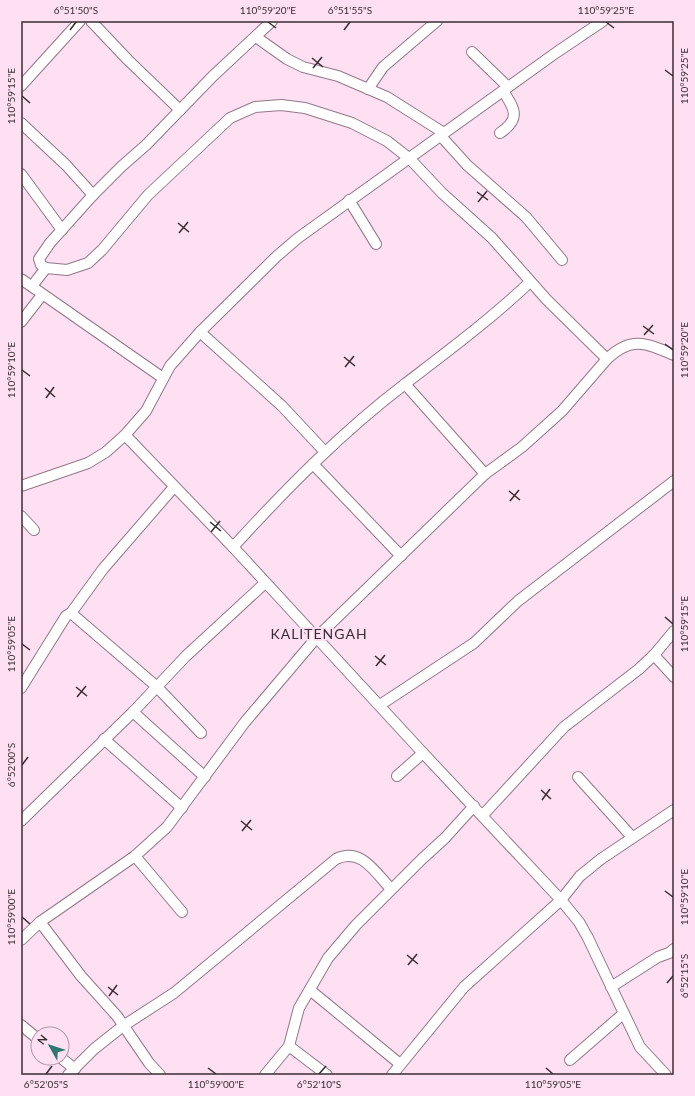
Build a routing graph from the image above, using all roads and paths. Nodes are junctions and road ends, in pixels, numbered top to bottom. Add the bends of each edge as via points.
1 (80, 21) edge
2 (90, 21) edge
3 (272, 21) edge
4 (438, 21) edge
5 (603, 21) edge
6 (256, 37) junction
7 (472, 52) dead end
8 (21, 86) edge
9 (368, 89) junction
10 (505, 89) junction
11 (180, 110) junction
12 (21, 123) edge
13 (500, 133) dead end
14 (442, 134) junction
15 (410, 159) junction
16 (21, 174) edge
17 (93, 196) junction
18 (349, 200) junction
19 (62, 230) junction
20 (376, 244) dead end
21 (562, 260) dead end
22 (46, 268) junction
23 (21, 279) edge
24 (530, 282) junction
25 (32, 286) junction
26 (42, 295) junction
27 (21, 322) edge
28 (200, 332) junction
29 (674, 355) edge
30 (607, 359) junction
31 (163, 378) junction
32 (405, 384) junction
33 (125, 435) junction
34 (325, 452) junction
35 (313, 464) junction
36 (485, 474) junction
37 (674, 480) edge
38 (21, 486) edge
39 (174, 487) junction
40 (21, 516) edge
41 (34, 530) dead end
42 (234, 547) junction
43 (401, 556) junction
44 (265, 583) junction
45 (71, 613) junction
46 (674, 631) edge
47 (317, 637) junction
48 (654, 655) junction
49 (674, 677) edge
50 (156, 686) junction
51 (21, 688) edge
52 (380, 705) junction
53 (133, 712) junction
54 (201, 733) dead end
55 (104, 739) junction
56 (423, 753) junction
57 (397, 776) dead end
58 (205, 777) junction
59 (578, 777) dead end
60 (474, 806) junction
61 (182, 808) junction
62 (674, 810) edge
63 (483, 815) junction
64 (21, 821) edge
65 (632, 837) junction
66 (135, 856) junction
67 (392, 889) junction
68 (561, 900) junction
69 (182, 912) dead end
70 (40, 922) junction
71 (21, 940) edge
72 (674, 949) edge
73 (611, 987) junction
74 (310, 990) junction
75 (623, 1014) junction
76 (21, 1025) edge
77 (123, 1026) junction
78 (30, 1032) edge
79 (289, 1046) junction
80 (570, 1060) dead end
81 (400, 1064) junction
82 (72, 1072) edge
83 (160, 1075) edge
84 (264, 1075) edge
85 (327, 1075) edge
86 (392, 1075) edge
87 (666, 1075) edge

1 - 8 street
2 - 11 street
3 - 6 street
4 - 9 street via 383,68
5 - 10 street
6 - 9 street via 303,67 338,76
6 - 11 street
7 - 10 street
9 - 14 street via 387,97
10 - 13 street via 513,106 514,117 509,126
10 - 14 street
11 - 17 street
12 - 17 street via 66,165
14 - 15 street
14 - 21 street via 468,165 526,217
15 - 18 street
15 - 22 street via 387,141 352,123 305,108 281,105 255,107 230,118 199,146 148,195 88,263 67,270
15 - 24 street via 442,193 492,238
16 - 19 street
17 - 19 street
18 - 20 street
18 - 28 street via 277,256
19 - 22 street via 40,259
22 - 25 street
23 - 25 street
24 - 30 street
24 - 32 street via 492,318
25 - 26 street
26 - 27 street
26 - 31 street
28 - 31 street via 170,366
28 - 34 street via 282,406
29 - 30 street via 644,344 626,344
30 - 36 street via 562,411 522,447
31 - 33 street via 146,411
32 - 34 street
32 - 36 street
33 - 38 street via 106,452 88,463
33 - 39 street
34 - 35 street
35 - 42 street
35 - 43 street
36 - 43 street
37 - 52 street via 518,601 474,643
39 - 42 street
39 - 45 street via 103,569
40 - 41 street
42 - 44 street
43 - 47 street
44 - 47 street
44 - 50 street
45 - 50 street
45 - 51 street via 66,616
46 - 48 street
47 - 52 street
47 - 58 street via 245,722
48 - 49 street
48 - 63 street via 564,727
50 - 53 street
50 - 54 street
52 - 56 street
53 - 55 street
53 - 58 street
55 - 61 street
55 - 64 street
56 - 57 street
56 - 60 street
58 - 61 street
59 - 65 street
60 - 63 street
60 - 67 street
61 - 66 street via 167,827
62 - 65 street
63 - 68 street
65 - 68 street via 580,876
66 - 69 street
66 - 70 street
67 - 74 street via 328,958
67 - 77 street via 364,860 346,854 336,859 174,993
68 - 73 street via 579,922
68 - 81 street via 464,987
70 - 71 street
70 - 77 street
72 - 73 street via 658,956
73 - 75 street
74 - 79 street via 299,1008
74 - 81 street
75 - 80 street
75 - 87 street via 640,1047
76 - 78 street
77 - 82 street via 94,1049
77 - 83 street via 149,1064
79 - 84 street
79 - 85 street
81 - 86 street

